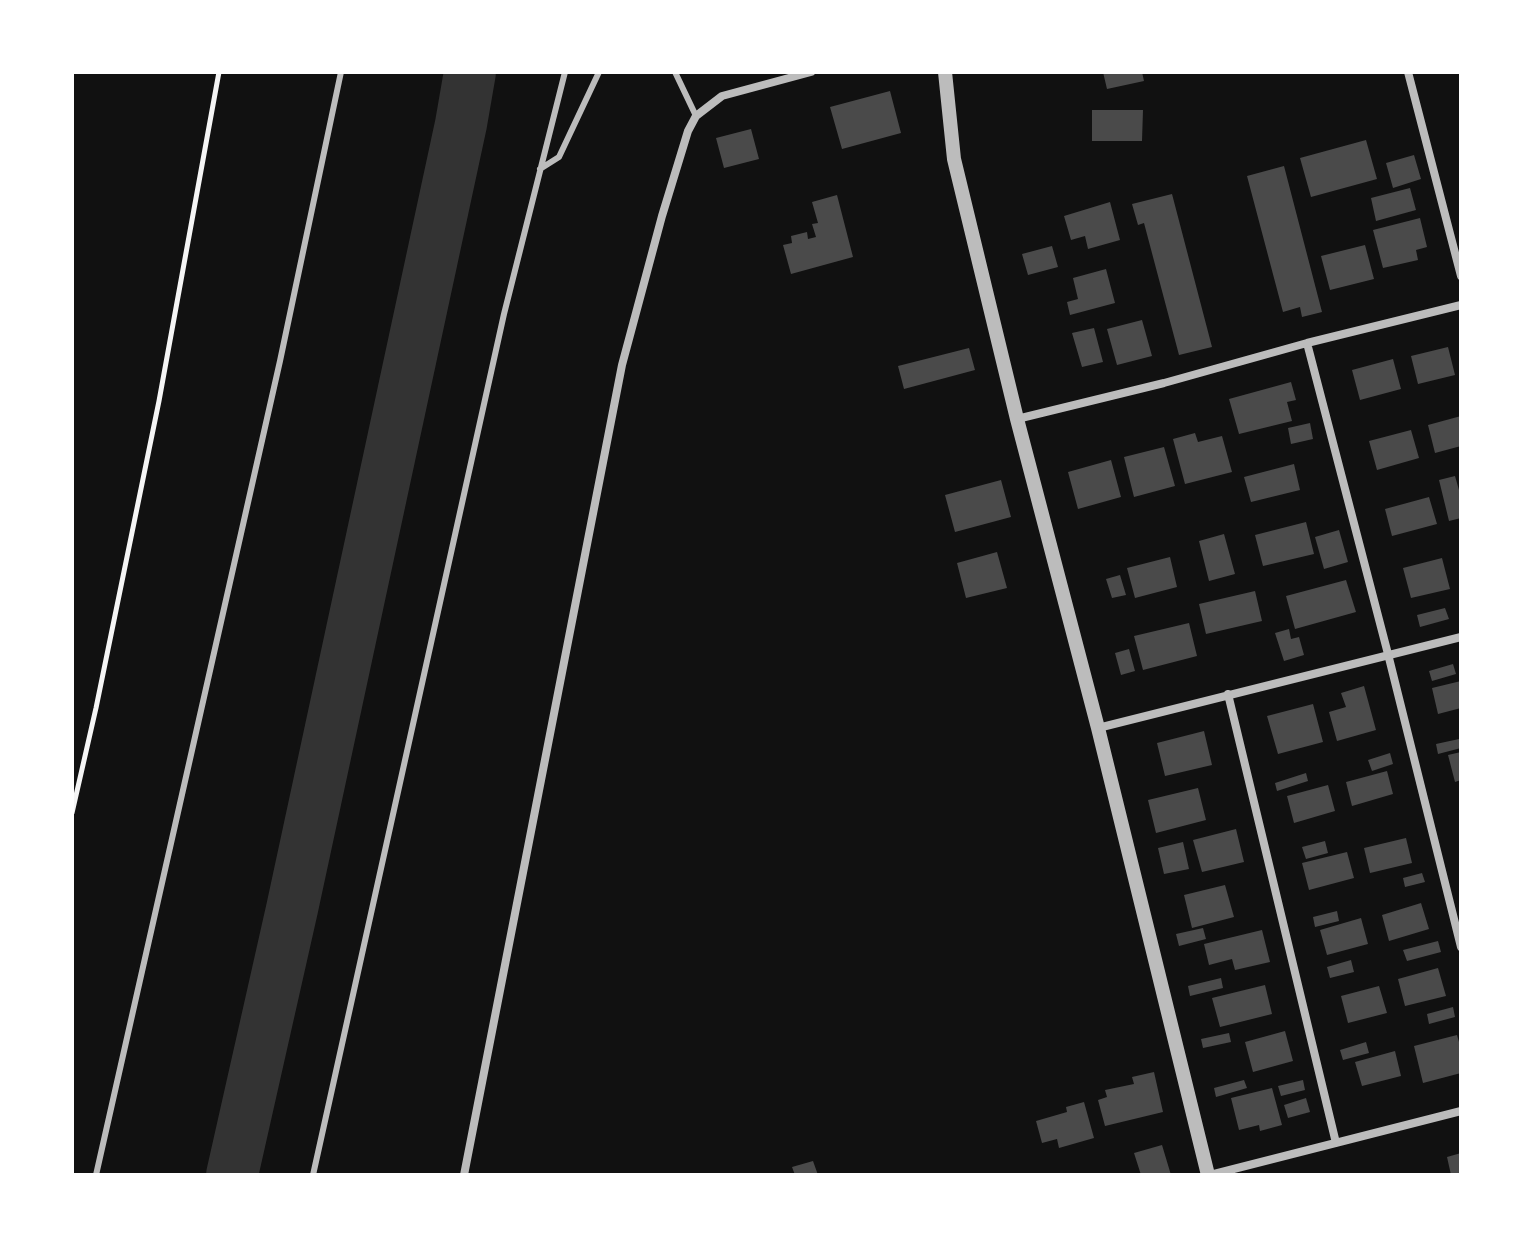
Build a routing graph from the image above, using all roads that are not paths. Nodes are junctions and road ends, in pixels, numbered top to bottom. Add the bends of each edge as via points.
1 (341, 72) edge
2 (565, 72) edge
3 (599, 72) edge
4 (675, 72) edge
5 (811, 72) edge
6 (945, 72) edge
7 (1408, 72) edge
8 (696, 116) junction
9 (539, 170) junction
10 (1461, 276) edge
11 (1461, 305) edge
12 (1307, 343) junction
13 (1017, 419) junction
14 (1461, 637) edge
15 (1388, 654) junction
16 (1228, 694) junction
17 (1098, 728) junction
18 (1461, 947) edge
19 (1461, 1111) edge
20 (1336, 1143) junction
21 (96, 1175) edge
22 (313, 1175) edge
23 (464, 1175) edge
24 (1209, 1175) edge

1 - 21 lane
2 - 9 lane
3 - 9 lane via 559,157
4 - 8 lane
5 - 8 street via 722,96
6 - 13 street via 954,159
7 - 10 street
8 - 23 street via 662,216 622,365
9 - 22 lane
11 - 12 street
12 - 13 street
12 - 15 street
13 - 17 street
14 - 15 street
15 - 16 street
15 - 18 street
16 - 17 street
16 - 20 street
17 - 24 street
19 - 20 street
20 - 24 street

